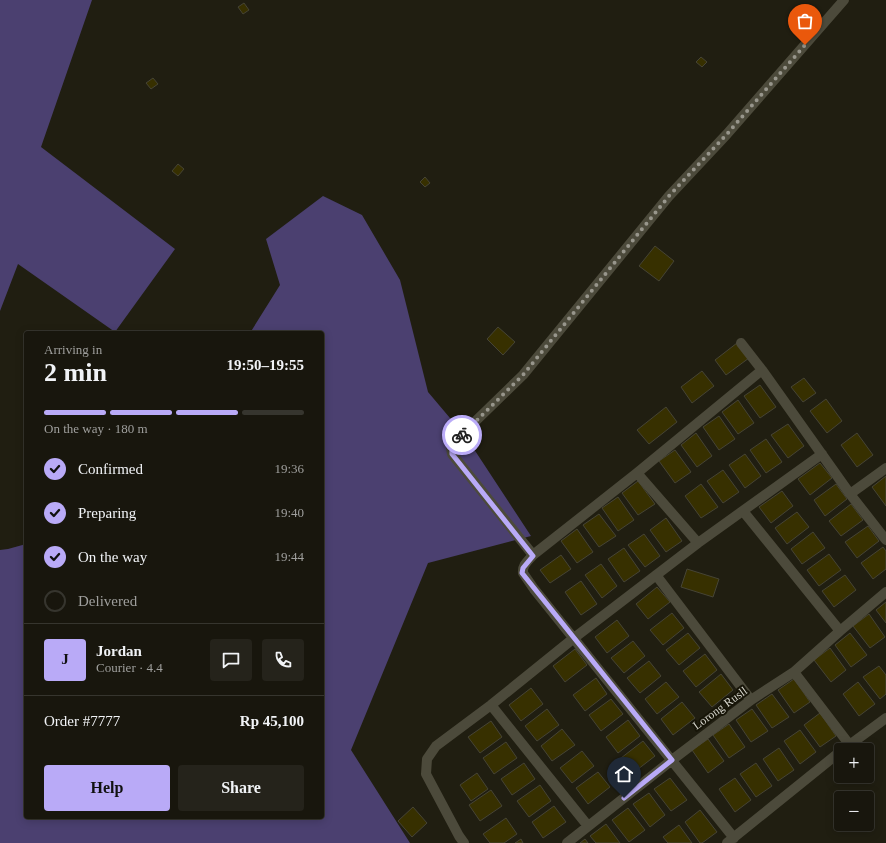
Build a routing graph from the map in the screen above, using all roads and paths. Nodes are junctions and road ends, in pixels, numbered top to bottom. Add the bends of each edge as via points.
1 (844, 0) edge
2 (741, 343) dead end
3 (762, 370) junction
4 (822, 454) junction
5 (886, 468) edge
6 (637, 473) junction
7 (850, 494) junction
8 (743, 511) junction
9 (886, 540) edge
10 (698, 543) junction
11 (533, 556) junction
12 (656, 575) junction
13 (886, 592) edge
14 (840, 631) junction
15 (574, 638) junction
16 (794, 672) junction
17 (751, 700) junction
18 (491, 705) junction
19 (886, 718) edge
20 (841, 743) edge
21 (851, 743) edge
22 (834, 756) edge
23 (672, 760) junction
24 (588, 826) junction
25 (731, 840) edge
26 (464, 843) edge
27 (567, 843) edge

1 - 11 street via 669,196 523,375 454,443 452,454
2 - 3 street
3 - 4 street
3 - 6 street
4 - 7 street
4 - 8 street
5 - 7 street
6 - 10 street
6 - 11 street
7 - 9 street
8 - 10 street
8 - 14 street
10 - 12 street
11 - 15 street via 522,573
12 - 15 street
12 - 17 street
13 - 14 street, Lorong Rusll
14 - 16 street, Lorong Rusll
15 - 18 street
15 - 23 street
16 - 17 street, Lorong Rusll
16 - 20 street
17 - 23 street, Lorong Rusll
18 - 24 street
18 - 26 street via 436,746 427,759 426,774
19 - 21 street
22 - 25 street
23 - 24 street, Lorong Rusll
23 - 25 street
24 - 27 street, Lorong Rusll

